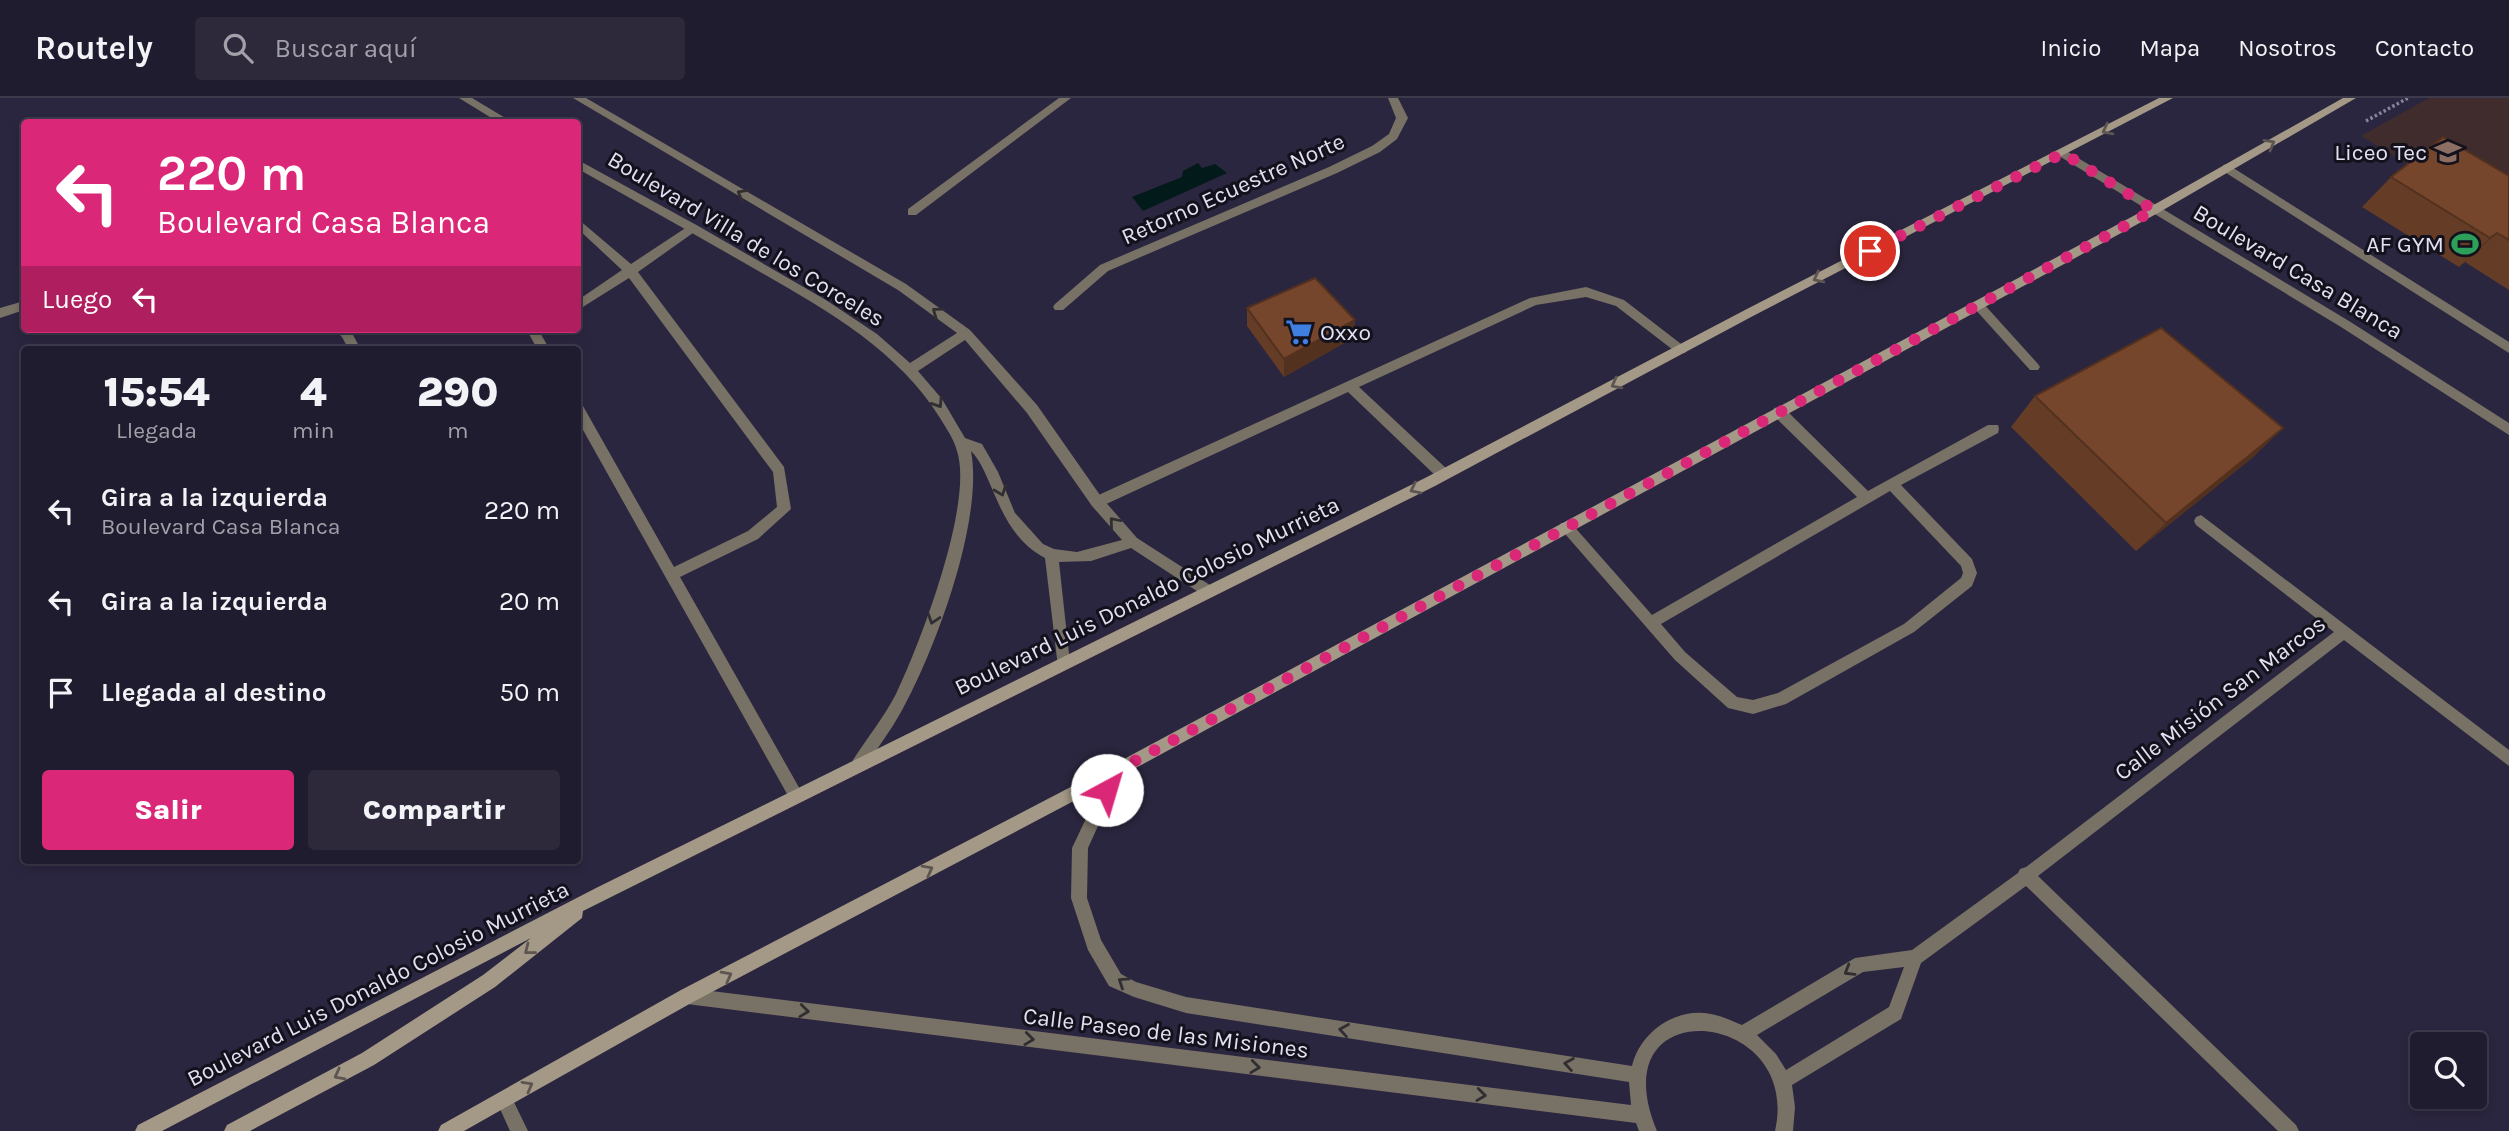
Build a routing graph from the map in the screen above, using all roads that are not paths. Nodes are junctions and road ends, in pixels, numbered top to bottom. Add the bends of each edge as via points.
1 (464, 98) edge
2 (578, 98) edge
3 (1066, 98) edge
4 (1393, 98) edge
5 (2168, 98) edge
6 (2351, 98) edge
7 (501, 119) edge
8 (2063, 153) junction
9 (581, 166) edge
10 (2227, 168) junction
11 (2154, 210) junction
12 (912, 212) dead end
13 (581, 226) edge
14 (694, 228) junction
15 (631, 271) junction
16 (581, 304) edge
17 (1978, 305) junction
18 (21, 307) edge
19 (1059, 307) dead end
20 (0, 313) edge
21 (966, 333) junction
22 (2509, 348) edge
23 (1681, 350) junction
24 (2034, 366) dead end
25 (911, 369) junction
26 (1348, 385) junction
27 (1779, 412) junction
28 (581, 415) edge
29 (1993, 429) dead end
30 (2509, 430) edge
31 (960, 442) junction
32 (1443, 474) junction
33 (1891, 484) junction
34 (1866, 498) junction
35 (1097, 502) junction
36 (2201, 521) edge
37 (1566, 527) junction
38 (1132, 542) junction
39 (1052, 556) junction
40 (671, 575) junction
41 (1208, 591) junction
42 (1651, 624) junction
43 (2344, 632) junction
44 (1063, 663) junction
45 (2509, 759) edge
46 (858, 765) junction
47 (1116, 771) junction
48 (796, 796) junction
49 (2025, 874) junction
50 (602, 893) junction
51 (1915, 958) junction
52 (687, 996) junction
53 (1743, 1034) junction
54 (1636, 1075) junction
55 (1783, 1082) junction
56 (505, 1100) junction
57 (1639, 1115) junction
58 (1790, 1126) edge
59 (144, 1131) edge
60 (233, 1131) edge
61 (447, 1131) edge
62 (519, 1131) edge
63 (1647, 1131) edge
64 (2290, 1131) edge

1 - 7 street
21 -> 2 street, Boulevard Villa de los Corceles via 902,287
3 - 12 street
4 - 19 street, Retorno Ecuestre Norte via 1402,118 1393,136 1376,149 1104,268
5 -> 8 main road, Boulevard Luis Donaldo Colosio Murrieta
10 -> 6 main road
8 - 11 street, Boulevard Casa Blanca
8 -> 23 main road, Boulevard Luis Donaldo Colosio Murrieta
9 - 14 street, Boulevard Villa de los Corceles
10 - 11 main road
10 - 22 street
11 - 17 main road
11 - 30 street, Boulevard Casa Blanca via 2346,324
13 - 15 street
14 - 15 street
14 - 25 street, Boulevard Villa de los Corceles via 848,319
15 - 16 street
15 - 40 street via 779,471 784,509 753,535
17 - 24 street
17 - 27 main road
18 - 20 street
21 - 25 street
21 - 35 street, Boulevard Villa de los Corceles via 1032,409
23 - 26 street via 1620,303 1586,292 1534,301
23 -> 32 main road, Boulevard Luis Donaldo Colosio Murrieta
25 -> 31 street, Boulevard Villa de los Corceles via 938,400
26 - 32 street
26 - 35 street
27 - 34 street
27 - 37 main road
28 - 40 street
29 - 33 street
31 -> 39 street via 977,447 1011,518 1036,547
31 -> 46 street, Boulevard Villa de los Corceles via 965,453 965,495 952,561 900,700
32 -> 41 main road, Boulevard Luis Donaldo Colosio Murrieta
33 - 34 street
33 - 42 street via 1967,562 1970,573 1958,591 1909,628 1781,699 1753,707 1733,703 1712,687
34 - 42 street
38 -> 35 street, Boulevard Villa de los Corceles
36 - 43 street
37 - 42 street
37 - 47 main road
38 - 39 street via 1092,557
38 - 41 street, Boulevard Villa de los Corceles
39 - 44 street
40 - 48 street
41 - 44 main road, Boulevard Luis Donaldo Colosio Murrieta
43 - 45 street, Calle Misión San Marcos
43 - 49 street, Calle Misión San Marcos
44 - 46 main road, Boulevard Luis Donaldo Colosio Murrieta
46 - 48 main road, Boulevard Luis Donaldo Colosio Murrieta
52 -> 47 main road
54 -> 47 street, Calle Paseo de las Misiones via 1186,1006 1115,980 1094,944 1079,885 1080,848
48 - 50 main road, Boulevard Luis Donaldo Colosio Murrieta
49 - 51 street, Calle Misión San Marcos
49 - 64 street
50 - 59 main road, Boulevard Luis Donaldo Colosio Murrieta
50 -> 60 main road via 478,988 368,1059
51 -> 53 street, Calle Misión San Marcos via 1861,964
51 - 55 street via 1895,1013
56 -> 52 main road
52 -> 57 street, Calle Paseo de las Misiones
53 - 54 street via 1698,1021 1673,1026 1655,1039 1641,1058
53 - 55 street via 1770,1060
54 - 57 street
55 - 58 street
56 - 61 main road
56 - 62 street
57 - 63 street

